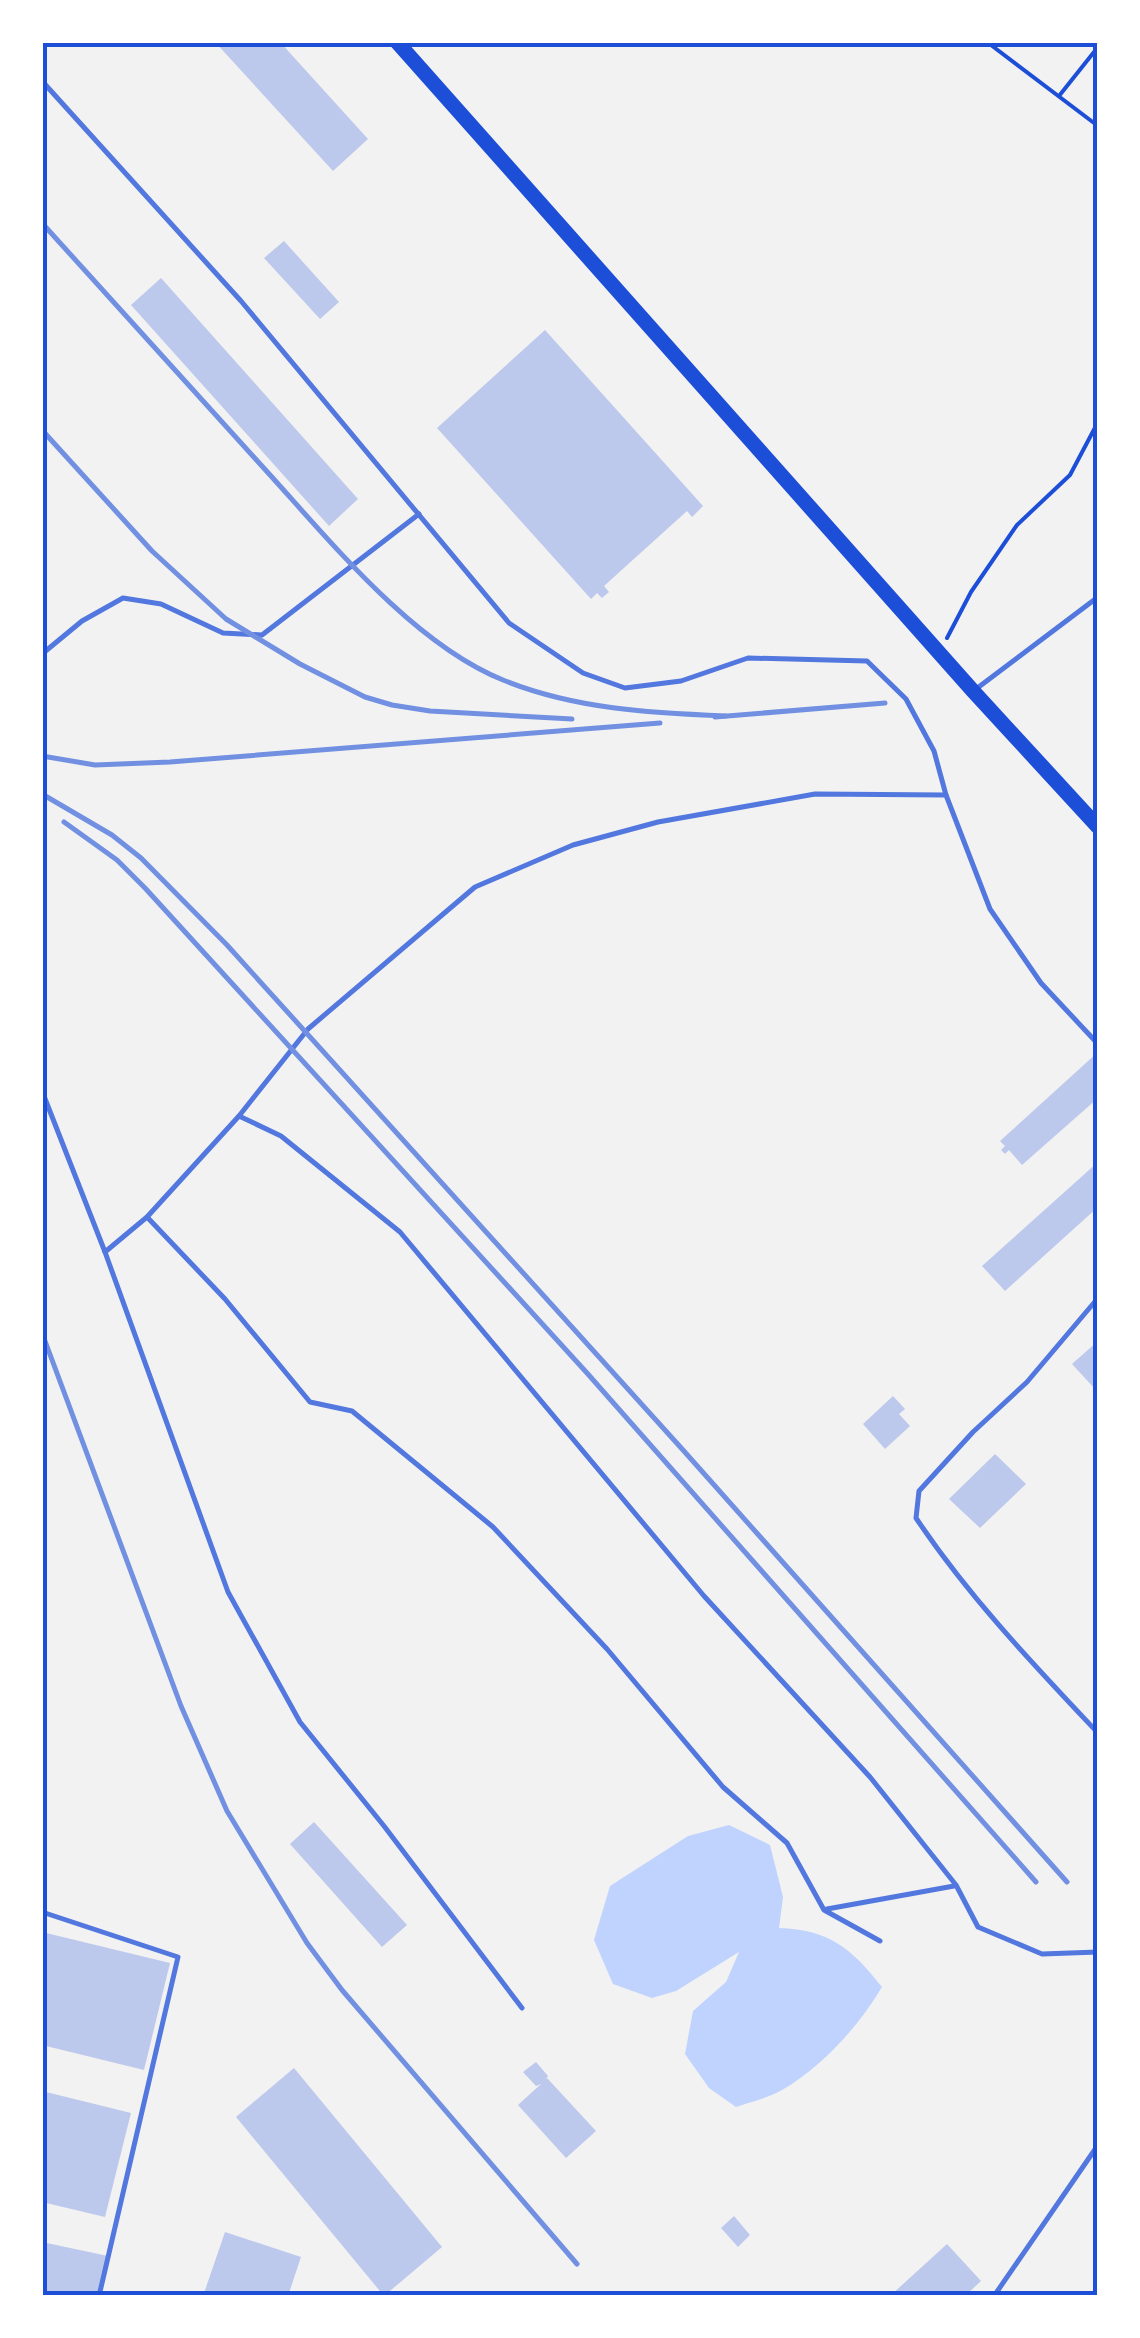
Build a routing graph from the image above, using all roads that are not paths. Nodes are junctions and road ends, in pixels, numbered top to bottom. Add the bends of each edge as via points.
1 (396, 42) edge
2 (42, 82) edge
3 (419, 514) junction
4 (1098, 597) edge
5 (42, 654) edge
6 (973, 691) junction
7 (946, 795) junction
8 (1098, 826) edge
9 (1098, 1044) edge
10 (42, 1091) edge
11 (238, 1116) junction
12 (147, 1217) junction
13 (106, 1252) junction
14 (1098, 1298) edge
15 (1098, 1733) edge
16 (956, 1886) junction
17 (824, 1910) junction
18 (42, 1912) edge
19 (880, 1941) dead end
20 (1098, 1952) edge
21 (522, 2008) dead end
22 (1098, 2145) edge
23 (99, 2296) edge
24 (994, 2296) edge

1 - 6 main road
2 - 3 lane via 241,301
3 - 5 lane via 262,635 223,633 161,604 123,598
3 - 7 lane via 510,623 582,673 625,688 681,681 748,658 866,661 906,699 934,751
4 - 6 lane
6 - 8 main road
7 - 9 lane via 990,909 1041,983
7 - 11 lane via 816,794 658,822 573,845 474,887 308,1029
10 - 13 lane
11 - 12 lane
11 - 16 lane via 281,1136 400,1232 704,1596 870,1776
12 - 13 lane
12 - 17 lane via 310,1402 352,1411 493,1528 723,1787 787,1844
13 - 21 lane via 228,1592 300,1722
14 - 15 lane via 1028,1382 919,1491 916,1518 988,1616
16 - 17 lane
16 - 20 lane via 978,1926 1042,1954
17 - 19 lane
18 - 23 lane via 178,1957
22 - 24 lane

